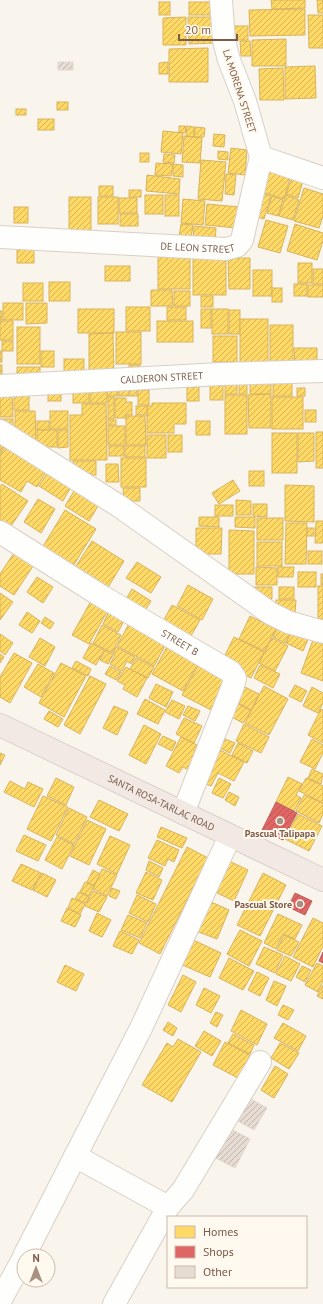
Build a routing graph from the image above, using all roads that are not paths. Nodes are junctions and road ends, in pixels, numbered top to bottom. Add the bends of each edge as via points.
1 (221, 0) edge
2 (261, 157) junction
3 (323, 178) edge
4 (0, 237) edge
5 (323, 371) edge
6 (0, 386) edge
7 (0, 431) edge
8 (0, 532) edge
9 (323, 632) edge
10 (0, 725) edge
11 (184, 813) junction
12 (230, 836) junction
13 (323, 880) edge
14 (260, 1062) dead end
15 (75, 1156) junction
16 (168, 1208) junction
17 (28, 1248) edge
18 (16, 1271) edge
19 (0, 1301) edge
20 (114, 1304) edge

1 - 2 street, LA MORENA STREET via 224,41
2 - 3 street
2 - 4 street, DE LEON STREET via 242,240 237,246 226,249
5 - 6 street, CALDERON STREET
7 - 9 street via 119,506 266,610 288,622
8 - 11 street, STREET B via 98,594 231,672 235,678
10 - 11 highway, SANTA ROSA-TARLAC ROAD
11 - 12 highway, SANTA ROSA-TARLAC ROAD
12 - 13 highway, SANTA ROSA-TARLAC ROAD
12 - 15 street via 141,1028
14 - 16 street via 184,1190
15 - 16 street
15 - 17 street
16 - 20 street
18 - 19 street

